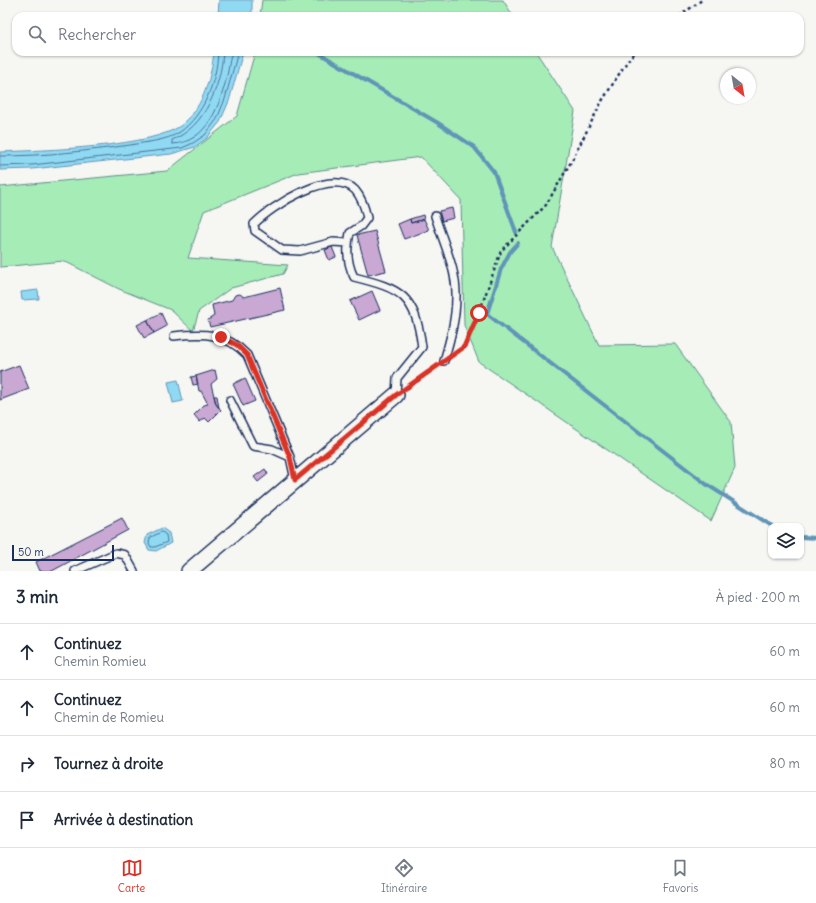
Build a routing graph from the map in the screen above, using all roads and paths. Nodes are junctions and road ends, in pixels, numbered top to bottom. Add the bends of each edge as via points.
1 (702, 0) edge
2 (685, 12) edge
3 (632, 56) edge
4 (435, 216) dead end
5 (348, 243) junction
6 (174, 336) dead end
7 (444, 361) junction
8 (396, 395) junction
9 (230, 400) dead end
10 (290, 457) junction
11 (295, 480) junction
12 (75, 571) edge
13 (134, 571) edge
14 (189, 571) edge

1 - 2 path
3 - 7 path via 602,101 546,205 501,251 464,347
4 - 7 lane via 452,268 456,296 452,329
5 - 5 lane via 350,233 361,226 367,218 364,204 354,190 342,184 328,183 300,194 268,210 254,224 255,231 282,250 300,251 333,242
5 - 8 lane via 348,265 354,277 391,287 404,296 412,306 419,326 422,347 397,378
6 - 10 lane via 198,333 221,337 237,345 247,355
7 - 8 path
8 - 11 street
9 - 10 lane via 253,446 272,449
10 - 11 lane
11 - 14 street
12 - 13 lane via 116,553 125,555

